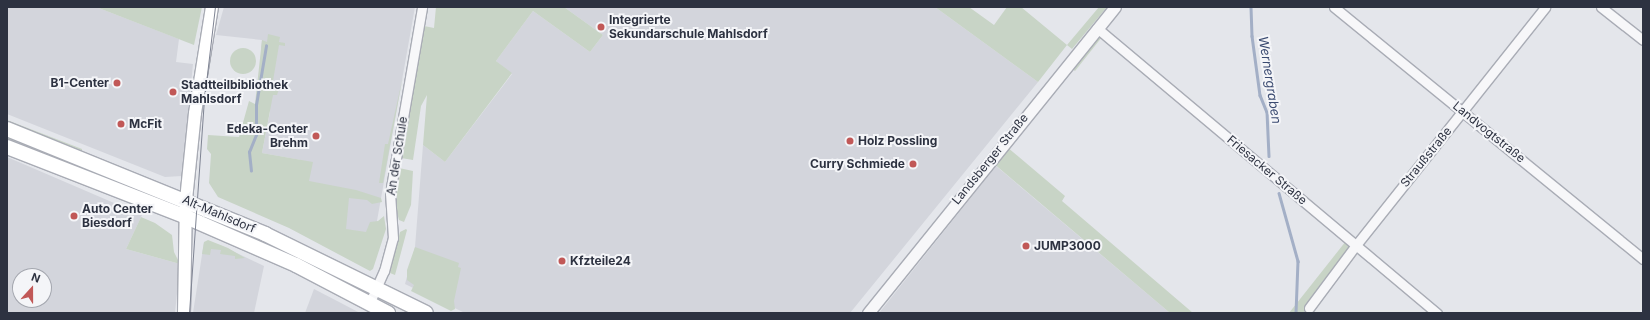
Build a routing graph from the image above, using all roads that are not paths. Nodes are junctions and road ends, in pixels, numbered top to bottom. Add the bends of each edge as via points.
1 (212, 7) edge
2 (422, 7) edge
3 (1115, 7) edge
4 (1334, 7) edge
5 (1545, 7) edge
6 (1601, 7) edge
7 (1097, 28) junction
8 (1643, 40) edge
9 (1462, 111) junction
10 (7, 129) edge
11 (7, 147) edge
12 (186, 200) junction
13 (184, 216) junction
14 (1356, 245) junction
15 (1643, 259) edge
16 (376, 289) junction
17 (370, 302) junction
18 (1309, 308) dead end
19 (184, 313) edge
20 (388, 313) edge
21 (426, 313) edge
22 (868, 313) edge
23 (1437, 313) edge

1 - 12 main road via 195,113
2 - 16 street, An der Schule via 390,193 394,238
3 - 7 street, Landsberger Straße
4 - 9 street, Landvogtstraße
5 - 9 street, Straußstraße
6 - 8 street
7 - 14 street, Friesacker Straße
7 - 22 street, Landsberger Straße
9 - 14 street, Straußstraße
9 - 15 street, Landvogtstraße
10 - 12 main road, Alt-Mahlsdorf
11 - 13 main road, Alt-Mahlsdorf
12 - 13 main road
12 - 16 main road, Alt-Mahlsdorf via 285,243
13 - 17 main road, Alt-Mahlsdorf via 296,265
13 - 19 main road
14 - 18 street, Straußstraße
14 - 23 street, Friesacker Straße
16 - 17 street, An der Schule
16 - 21 main road, Alt-Mahlsdorf
17 - 20 main road, Alt-Mahlsdorf

